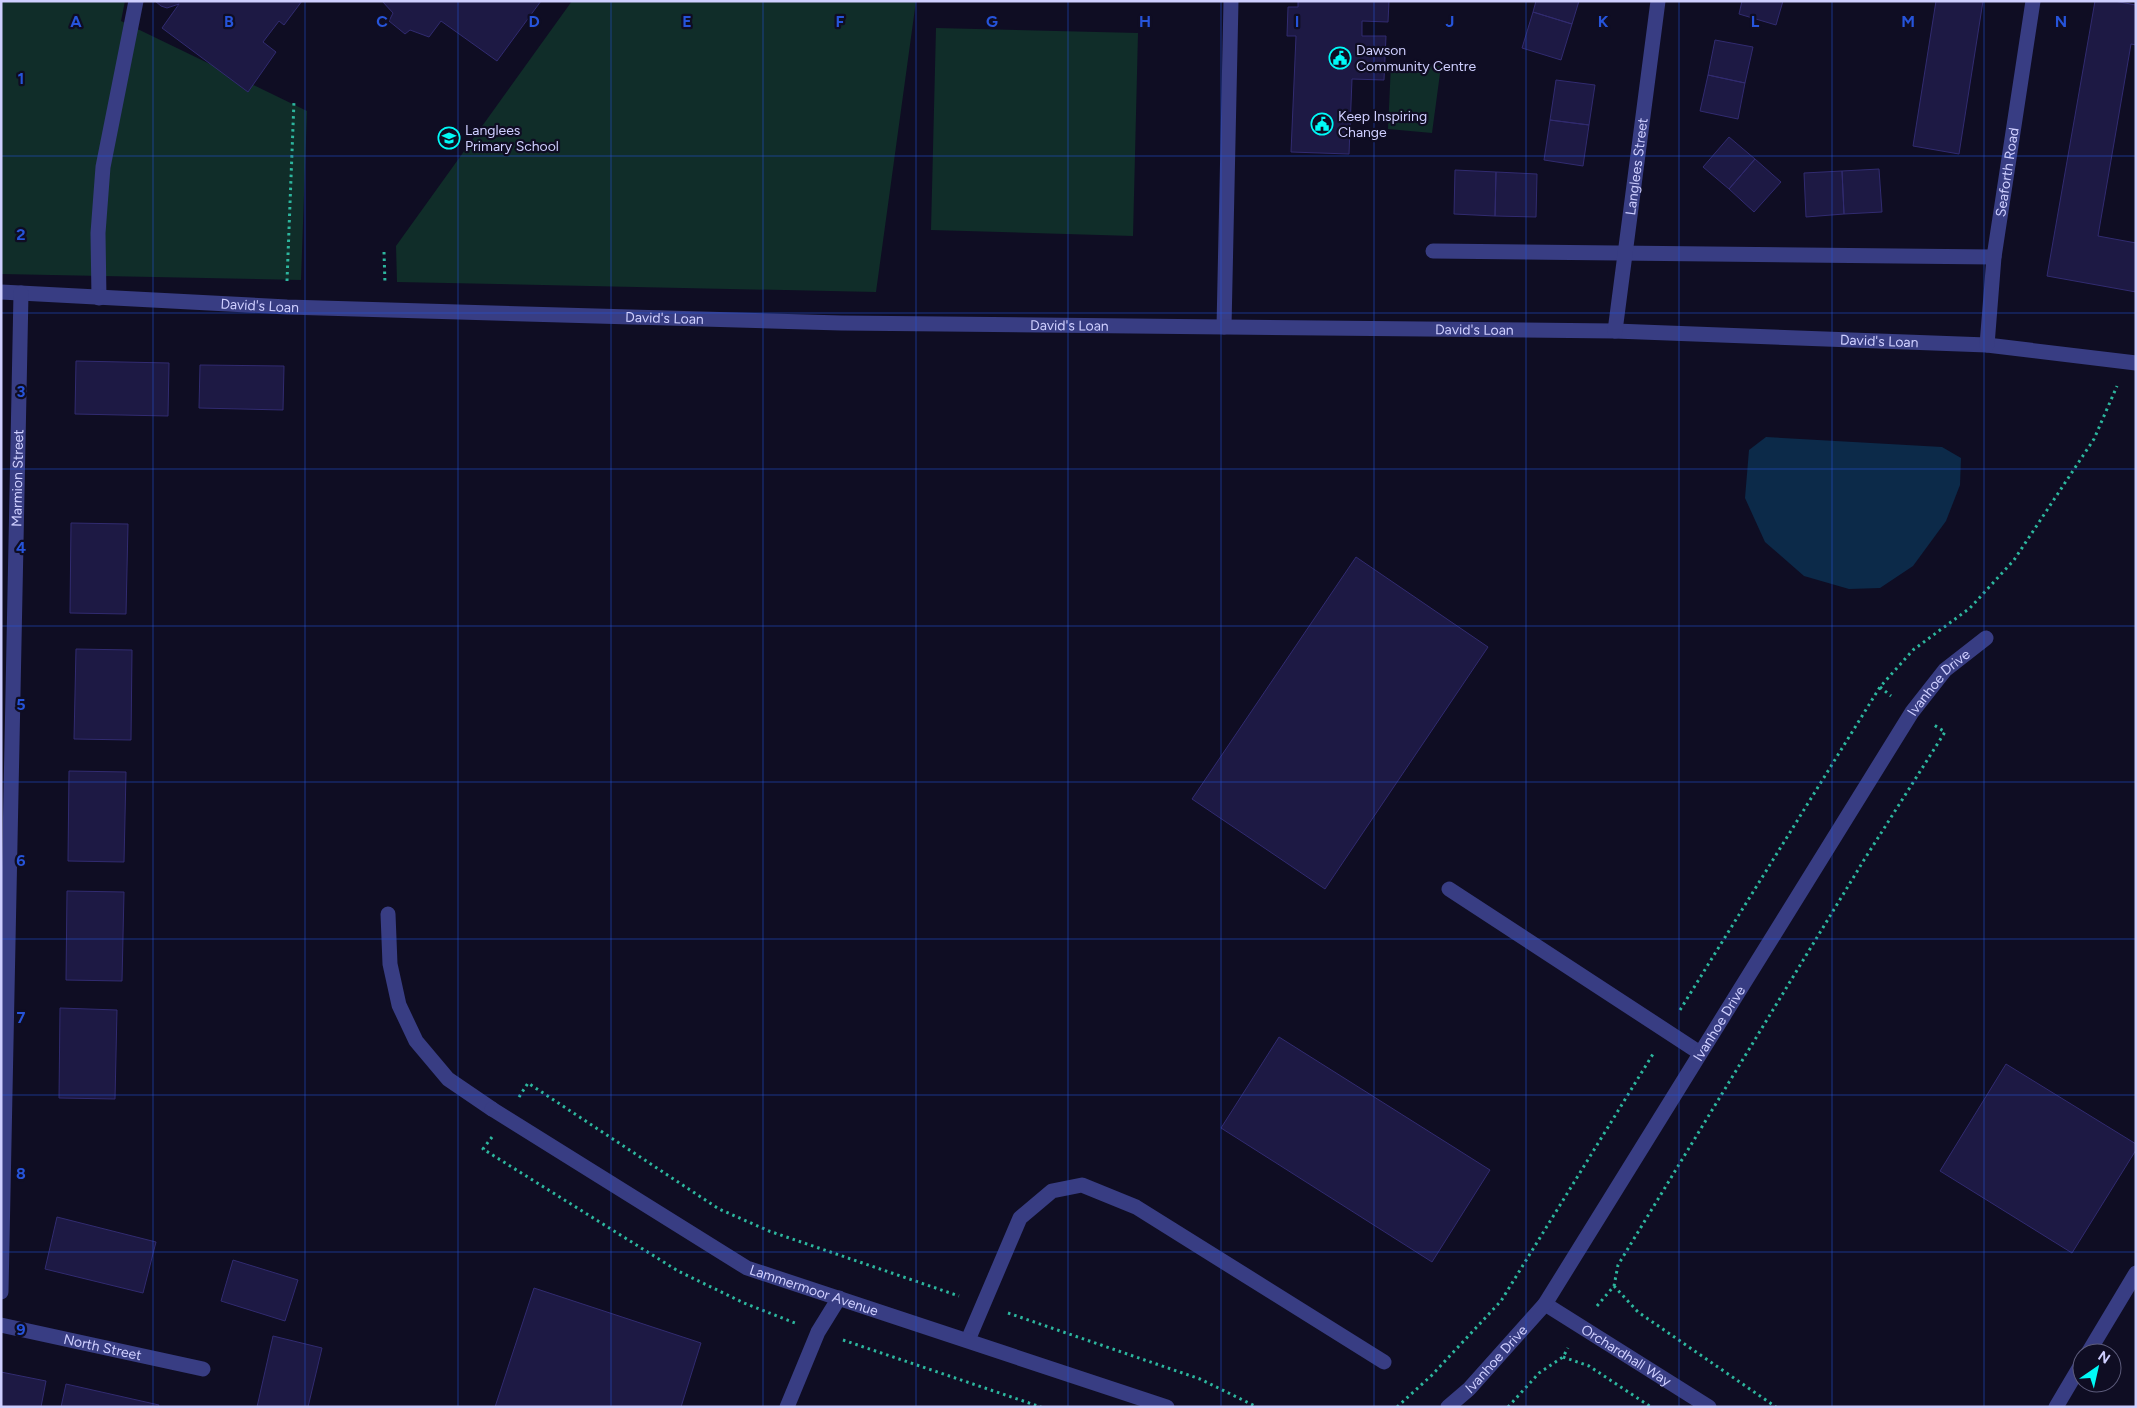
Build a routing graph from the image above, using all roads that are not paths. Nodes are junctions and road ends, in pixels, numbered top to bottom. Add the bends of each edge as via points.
1 (136, 1) edge
2 (1231, 1) edge
3 (1658, 1) edge
4 (2034, 1) edge
5 (1433, 251) dead end
6 (1625, 254) junction
7 (1994, 257) junction
8 (1, 292) edge
9 (21, 294) junction
10 (99, 298) junction
11 (1224, 327) junction
12 (1615, 331) junction
13 (1987, 345) junction
14 (2131, 362) edge
15 (1986, 638) dead end
16 (1450, 889) dead end
17 (388, 914) dead end
18 (1700, 1054) junction
19 (2136, 1272) edge
20 (1, 1292) edge
21 (839, 1298) junction
22 (1545, 1304) junction
23 (1, 1325) edge
24 (968, 1340) junction
25 (2094, 1343) edge
26 (1384, 1362) dead end
27 (203, 1369) dead end
28 (2072, 1380) edge
29 (787, 1407) edge
30 (1167, 1407) edge
31 (1448, 1407) edge
32 (1709, 1407) edge
33 (2056, 1407) edge

1 - 10 street via 103,167 98,234
2 - 11 street
3 - 6 street, Langlees Street
4 - 7 street, Seaforth Road
5 - 6 street
6 - 7 street
6 - 12 street, Langlees Street
7 - 13 street, Seaforth Road
8 - 9 street, David's Loan
9 - 10 street, David's Loan
9 - 20 street, Marmion Street
10 - 11 street, David's Loan via 287,307 841,323
11 - 12 street, David's Loan
12 - 13 street, David's Loan
13 - 14 street, David's Loan
15 - 18 street, Ivanhoe Drive via 1945,670 1912,712
16 - 18 street
17 - 21 street, Lammermoor Avenue via 390,964 399,1005 416,1041 448,1079 505,1118 747,1268
18 - 22 street, Ivanhoe Drive
19 - 25 street
21 - 24 street, Lammermoor Avenue
21 - 29 street via 818,1332
22 - 31 street, Ivanhoe Drive via 1469,1389
22 - 32 street, Orchardhall Way
23 - 27 street, North Street
24 - 26 street via 1020,1218 1052,1191 1082,1186 1136,1207
24 - 30 street, Lammermoor Avenue
28 - 33 street

